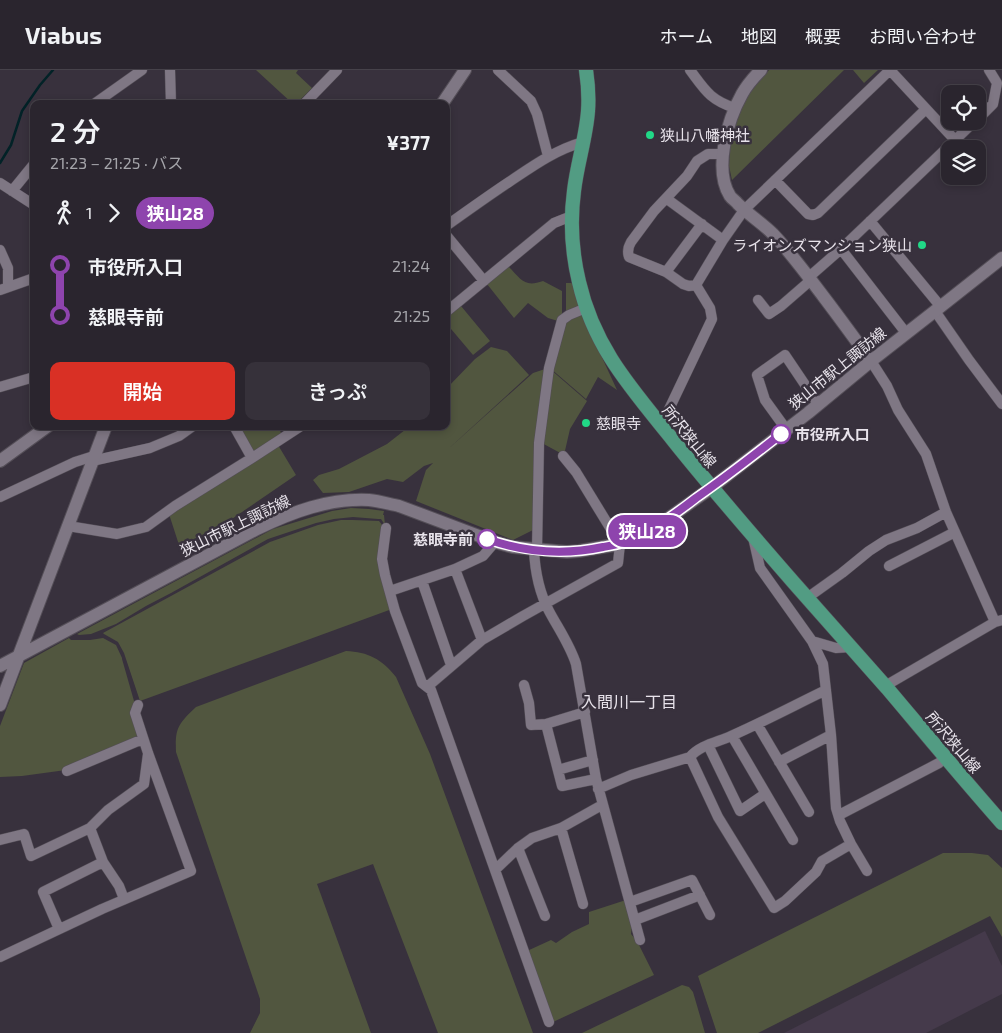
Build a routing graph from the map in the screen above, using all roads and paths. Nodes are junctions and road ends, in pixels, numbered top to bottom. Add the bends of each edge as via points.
1 (142, 70) edge
2 (170, 70) edge
3 (337, 70) edge
4 (498, 70) edge
5 (586, 70) edge
6 (690, 70) edge
7 (761, 70) edge
8 (989, 70) edge
9 (461, 72) edge
10 (100, 100) edge
11 (171, 100) edge
12 (308, 100) edge
13 (444, 100) edge
14 (735, 108) junction
15 (926, 109) junction
16 (986, 111) edge
17 (966, 130) edge
18 (955, 140) joint
19 (583, 142) junction
20 (941, 153) edge
21 (722, 154) junction
22 (548, 156) junction
23 (30, 169) edge
24 (775, 180) junction
25 (0, 183) edge
26 (12, 191) junction
27 (667, 199) junction
28 (30, 202) edge
29 (744, 210) junction
30 (572, 216) junction
31 (870, 221) junction
32 (450, 223) edge
33 (702, 224) junction
34 (450, 240) edge
35 (723, 240) junction
36 (841, 249) junction
37 (0, 250) edge
38 (1002, 258) edge
39 (666, 272) junction
40 (810, 278) junction
41 (30, 279) edge
42 (484, 281) junction
43 (696, 285) junction
44 (4, 288) edge
45 (758, 300) dead end
46 (586, 308) junction
47 (450, 309) edge
48 (938, 309) junction
49 (906, 333) junction
50 (871, 360) junction
51 (30, 378) edge
52 (0, 387) edge
53 (818, 404) junction
54 (1002, 404) edge
55 (662, 426) junction
56 (786, 429) junction
57 (43, 430) edge
58 (104, 430) edge
59 (187, 430) edge
60 (236, 430) edge
61 (295, 430) edge
62 (563, 456) dead end
63 (252, 458) junction
64 (93, 459) junction
65 (0, 461) edge
66 (711, 488) junction
67 (0, 497) edge
68 (946, 512) junction
69 (68, 526) junction
70 (386, 528) dead end
71 (954, 532) junction
72 (753, 536) junction
73 (495, 542) junction
74 (620, 544) junction
75 (535, 550) junction
76 (889, 566) dead end
77 (456, 569) junction
78 (422, 581) junction
79 (390, 591) junction
80 (807, 598) junction
81 (546, 603) junction
82 (999, 621) edge
83 (482, 640) junction
84 (812, 641) junction
85 (850, 647) junction
86 (18, 655) junction
87 (451, 665) junction
88 (0, 666) edge
89 (524, 685) dead end
90 (885, 686) junction
91 (427, 687) junction
92 (826, 690) junction
93 (0, 705) edge
94 (138, 705) dead end
95 (585, 712) junction
96 (546, 724) junction
97 (757, 724) junction
98 (831, 735) junction
99 (732, 736) junction
100 (143, 739) junction
101 (708, 745) junction
102 (148, 753) junction
103 (690, 757) junction
104 (945, 757) junction
105 (592, 760) junction
106 (779, 762) junction
107 (558, 770) junction
108 (67, 772) dead end
109 (597, 784) junction
110 (765, 794) junction
111 (602, 805) junction
112 (809, 812) dead end
113 (839, 815) junction
114 (1002, 823) edge
115 (90, 828) junction
116 (561, 828) junction
117 (0, 840) edge
118 (794, 840) dead end
119 (851, 844) junction
120 (518, 848) junction
121 (103, 862) junction
122 (495, 870) junction
123 (867, 871) dead end
124 (700, 896) junction
125 (124, 899) junction
126 (630, 902) junction
127 (583, 904) dead end
128 (710, 915) dead end
129 (545, 916) dead end
130 (635, 920) junction
131 (59, 928) junction
132 (640, 940) dead end
133 (0, 957) edge
134 (549, 1022) dead end

1 - 10 street
2 - 11 street
3 - 12 street
4 - 22 street via 531,101
5 - 19 main road, 所沢狭山線 via 588,112
6 - 14 street via 712,97
7 - 14 street via 749,83
8 - 16 street via 998,83 993,104
9 - 13 street
14 - 21 street
15 - 18 street
15 - 24 street via 818,213 808,214
15 - 24 street via 890,70
17 - 18 street
19 - 22 street
19 - 30 main road, 所沢狭山線
20 - 31 street
21 - 27 street via 708,154 701,158
21 - 29 street via 722,169 730,196
22 - 32 street
23 - 26 street
24 - 29 street
25 - 26 street
26 - 28 street
27 - 33 street
27 - 39 street via 654,211 628,247 629,257
29 - 35 street
29 - 40 street via 772,234
30 - 42 street via 554,223
30 - 46 main road, 所沢狭山線 via 575,262
31 - 36 street
31 - 48 street
33 - 35 street
33 - 39 street
34 - 42 street
35 - 43 street
36 - 40 street
36 - 49 street
37 - 44 street via 8,268
38 - 48 street, 狭山市駅上諏訪線
39 - 43 street via 683,284
40 - 45 street via 769,314
40 - 50 street
41 - 44 street
42 - 47 street
43 - 55 street via 710,308 712,319
46 - 55 main road, 所沢狭山線 via 617,369
46 - 75 street via 562,320 549,368 539,443
48 - 49 street, 狭山市駅上諏訪線
48 - 54 street via 969,360
49 - 50 street, 狭山市駅上諏訪線
50 - 53 street, 狭山市駅上諏訪線
50 - 68 street via 926,454
51 - 52 street
53 - 56 street, 狭山市駅上諏訪線
53 - 56 street via 786,355 757,375 765,400
55 - 66 main road, 所沢狭山線
56 - 66 street, 狭山市駅上諏訪線
57 - 65 street
58 - 64 street
59 - 64 street via 150,448
60 - 63 street
61 - 63 street
62 - 74 street
63 - 69 street via 146,527 117,534
64 - 67 street via 67,465
64 - 69 street
66 - 72 main road, 所沢狭山線
66 - 74 street, 狭山市駅上諏訪線 via 652,529
68 - 71 street
68 - 80 street via 886,540
69 - 86 street
70 - 79 street via 382,559
71 - 76 street
71 - 82 street
72 - 80 main road, 所沢狭山線
72 - 84 street via 760,568
73 - 75 street, 狭山市駅上諏訪線
73 - 77 street via 483,556
73 - 86 street, 狭山市駅上諏訪線 via 385,502 342,500 324,504 279,518
74 - 75 street, 狭山市駅上諏訪線 via 566,552
74 - 81 street via 618,563
75 - 81 street via 536,573
77 - 78 street
77 - 83 street
78 - 79 street
78 - 87 street
79 - 91 street via 422,683
80 - 85 main road, 所沢狭山線
81 - 83 street
81 - 95 street via 573,654
82 - 90 street
83 - 87 street
84 - 85 street via 836,648
84 - 92 street via 823,664
85 - 90 main road, 所沢狭山線
86 - 88 street, 狭山市駅上諏訪線
86 - 93 street
87 - 91 street
89 - 96 street via 531,726
90 - 104 main road, 所沢狭山線
91 - 122 street via 431,690
92 - 97 street
92 - 98 street
94 - 100 street via 135,712
95 - 96 street
95 - 105 street
96 - 107 street
97 - 99 street
97 - 106 street
98 - 106 street
98 - 113 street
99 - 101 street
99 - 110 street
100 - 102 street
100 - 108 street
101 - 103 street
101 - 110 street via 740,811
102 - 115 street via 144,784 108,810
102 - 125 street via 191,871
103 - 109 street
103 - 119 street via 718,817 774,908 816,872 822,861
104 - 113 street
104 - 114 main road, 所沢狭山線
105 - 107 street
105 - 109 street
106 - 112 street
107 - 109 street via 562,786
109 - 111 street
110 - 118 street
111 - 116 street
111 - 126 street
113 - 119 street
115 - 117 street via 31,856 24,834
115 - 121 street
116 - 120 street via 532,838
116 - 127 street
119 - 123 street
120 - 122 street
120 - 129 street
121 - 125 street
121 - 131 street via 43,892
122 - 134 street
124 - 126 street via 692,880
124 - 128 street
124 - 130 street
125 - 131 street
126 - 130 street
130 - 132 street
131 - 133 street

